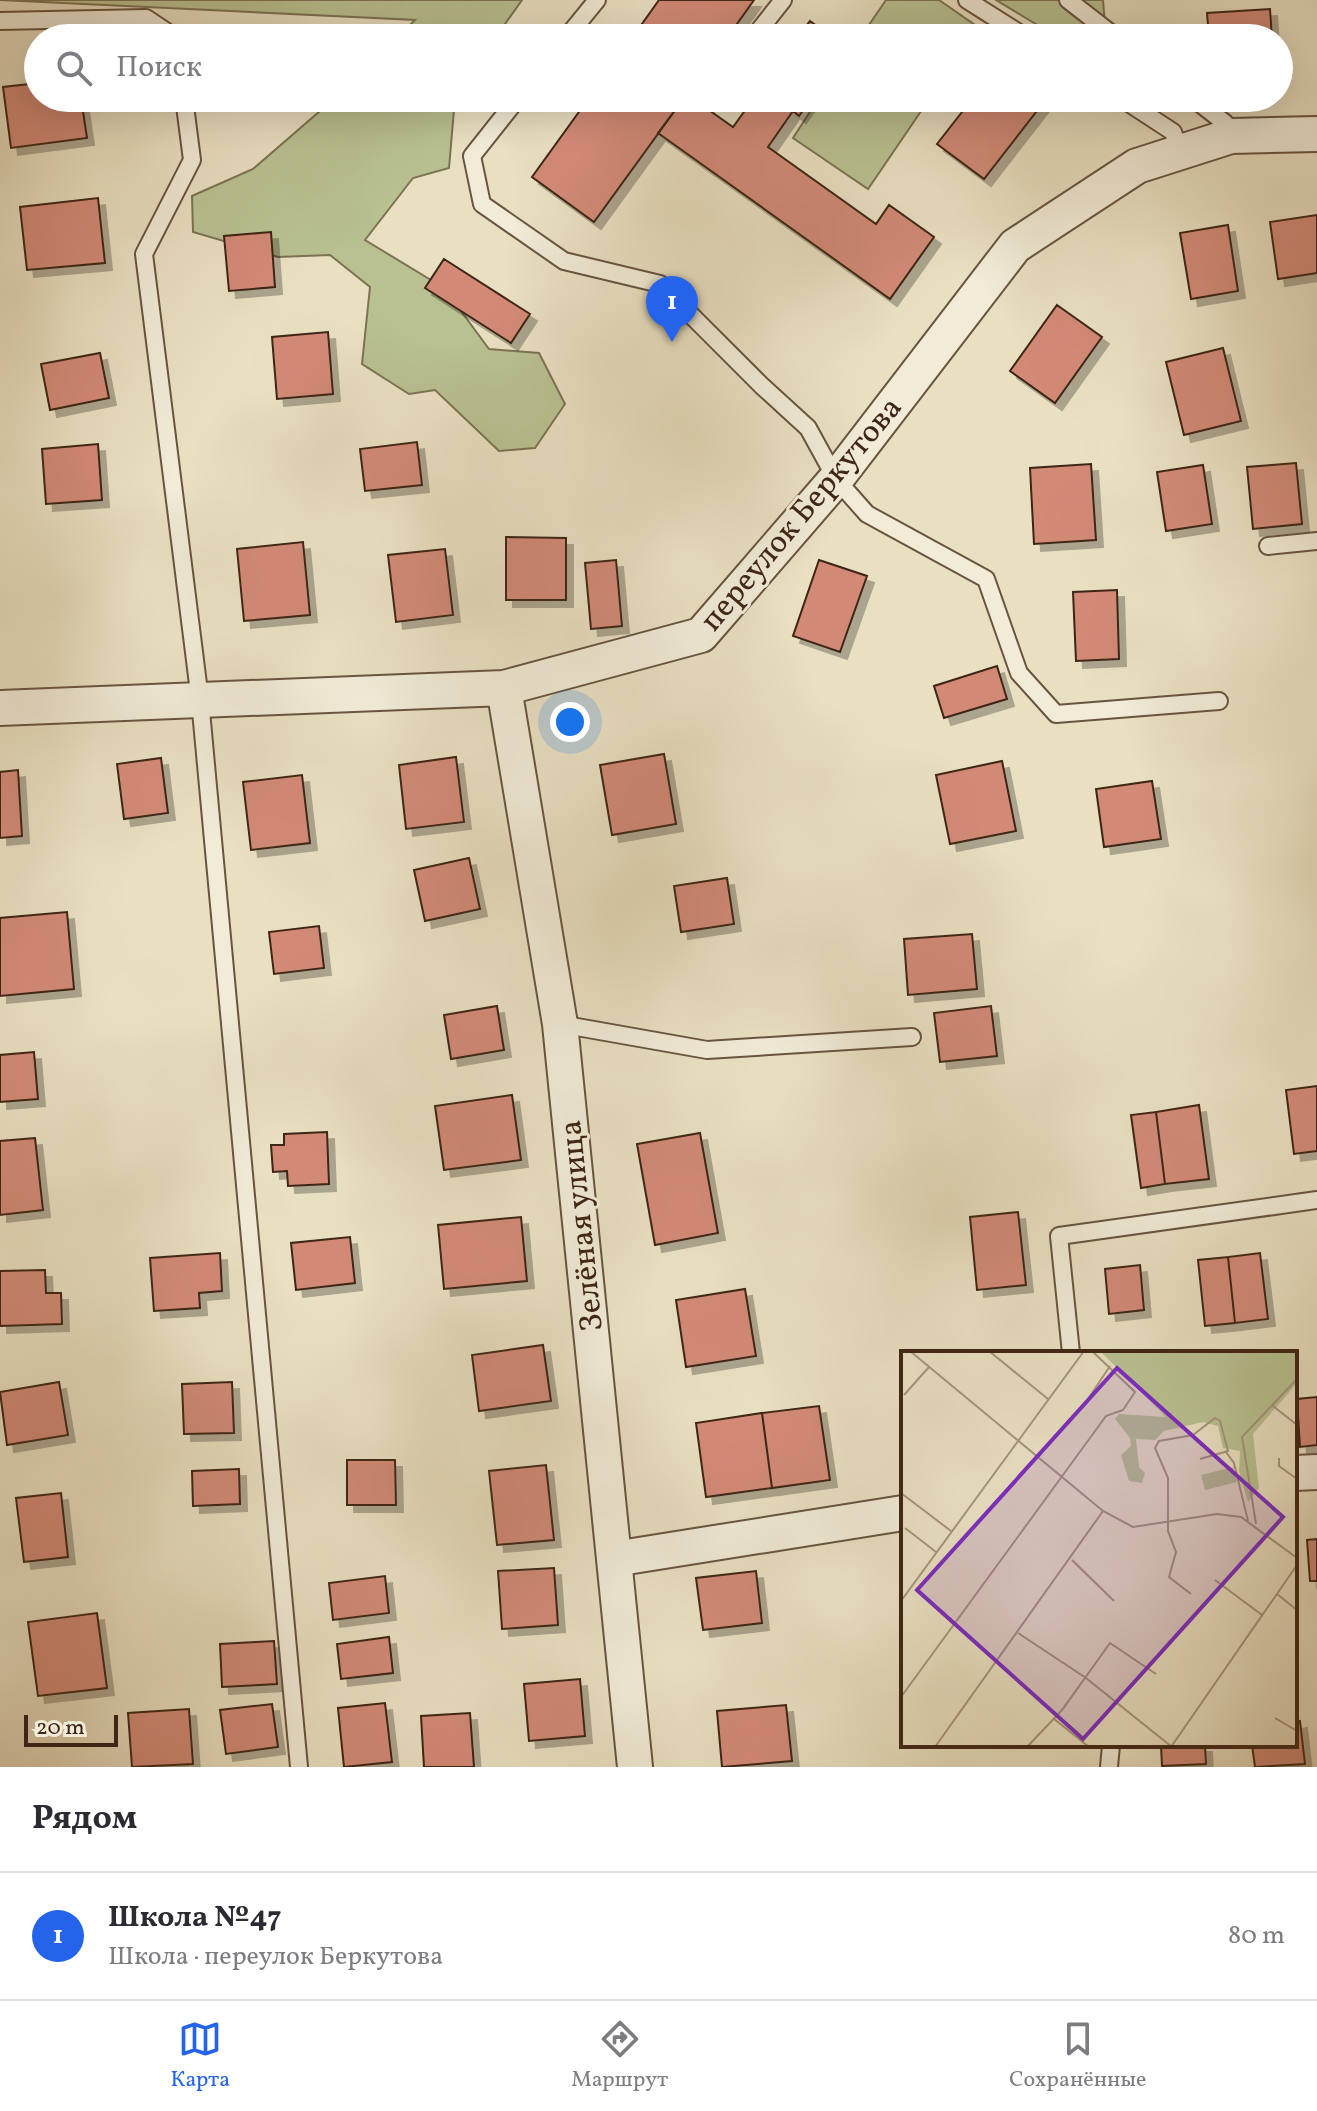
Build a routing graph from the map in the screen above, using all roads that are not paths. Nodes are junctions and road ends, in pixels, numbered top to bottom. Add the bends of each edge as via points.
1 (597, 0) edge
2 (783, 0) edge
3 (967, 0) edge
4 (1068, 0) edge
5 (0, 21) edge
6 (155, 24) edge
7 (577, 24) edge
8 (764, 24) edge
9 (1005, 24) edge
10 (1099, 24) edge
11 (186, 112) edge
12 (507, 112) edge
13 (1142, 112) edge
14 (1211, 112) edge
15 (1317, 134) edge
16 (1231, 136) junction
17 (1180, 152) junction
18 (836, 479) junction
19 (1317, 541) edge
20 (1268, 546) dead end
21 (504, 688) junction
22 (200, 700) junction
23 (1219, 701) dead end
24 (0, 708) edge
25 (560, 1024) junction
26 (912, 1037) dead end
27 (1317, 1200) edge
28 (1071, 1351) edge
29 (1317, 1472) edge
30 (1297, 1473) edge
31 (901, 1513) edge
32 (614, 1559) junction
33 (1111, 1747) edge
34 (299, 1767) edge
35 (635, 1767) edge
36 (1109, 1767) edge

1 - 7 lane
2 - 8 lane
3 - 9 lane
4 - 10 lane
5 - 6 lane via 146,18
11 - 22 lane via 192,160 144,254
12 - 18 lane via 472,156 482,204 564,261 660,284 808,428
13 - 17 lane via 1173,132
14 - 16 lane
15 - 16 street, переулок Беркутова
16 - 17 street, переулок Беркутова
17 - 18 street, переулок Беркутова via 1137,166 1015,246
18 - 21 street, переулок Беркутова via 701,635
18 - 23 lane via 867,514 986,579 1019,673 1056,714
19 - 20 lane
21 - 22 street, переулок Беркутова
21 - 25 street, Зелёная улица
22 - 24 street, переулок Беркутова
22 - 34 lane
25 - 26 lane via 707,1050
25 - 32 street, Зелёная улица
27 - 28 lane via 1059,1236
29 - 30 street
31 - 32 street
32 - 35 street, Зелёная улица
33 - 36 lane

